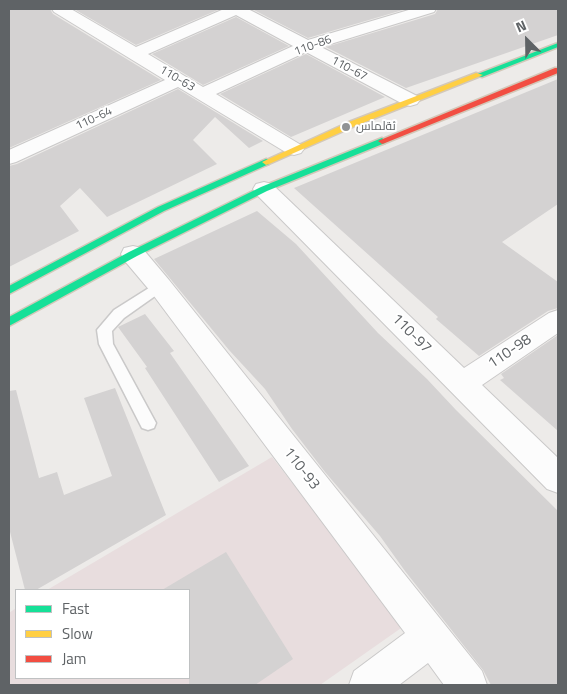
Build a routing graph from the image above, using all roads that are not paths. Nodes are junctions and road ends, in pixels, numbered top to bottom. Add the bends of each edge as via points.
1 (236, 9) edge
2 (428, 9) edge
3 (69, 10) edge
4 (558, 45) edge
5 (306, 46) junction
6 (135, 54) junction
7 (558, 70) edge
8 (179, 80) junction
9 (202, 94) junction
10 (410, 100) junction
11 (294, 149) junction
12 (9, 158) edge
13 (264, 189) junction
14 (133, 254) junction
15 (160, 286) junction
16 (9, 290) edge
17 (558, 320) edge
18 (9, 322) edge
19 (462, 384) junction
20 (148, 423) dead end
21 (558, 479) edge
22 (431, 637) junction
23 (368, 685) edge
24 (468, 685) edge

1 - 5 street, 110-67
1 - 6 street
2 - 5 street, 110-86
3 - 6 street, 110-63
4 - 10 main road
5 - 9 street, 110-86
5 - 10 street, 110-67
6 - 8 street, 110-63
7 - 13 main road
8 - 9 street, 110-63
8 - 12 street, 110-64
9 - 11 street, 110-63
10 - 11 main road
11 - 16 main road via 161,209
13 - 14 main road
13 - 19 street, 110-97
14 - 15 street, 110-93
14 - 18 main road
15 - 20 lane via 119,314 104,330 106,344
15 - 22 street, 110-93
17 - 19 street, 110-98
19 - 21 street, 110-97
22 - 23 street
22 - 24 street, 110-93

